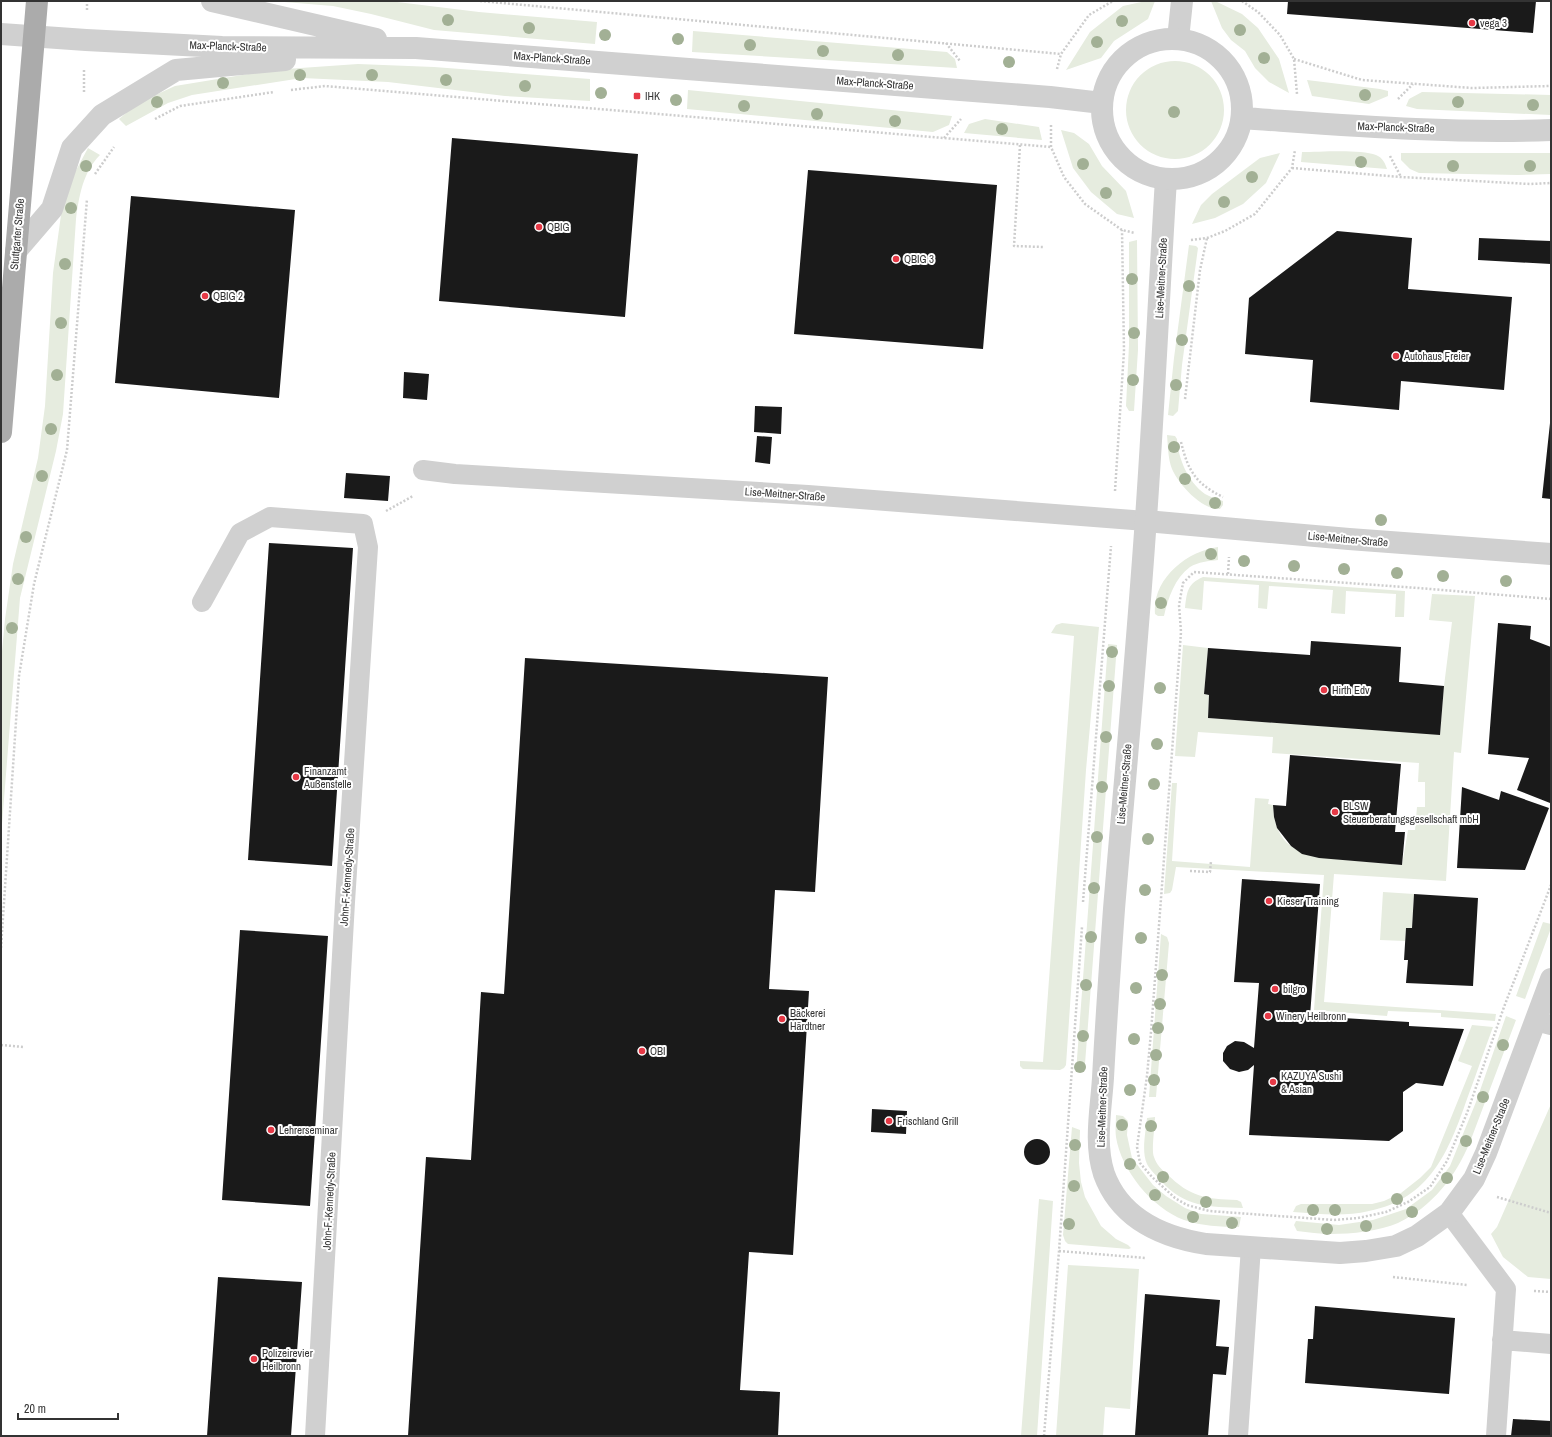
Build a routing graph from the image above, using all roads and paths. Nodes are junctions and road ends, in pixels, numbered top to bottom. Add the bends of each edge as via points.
1 (37, 1) edge
2 (87, 1) edge
3 (212, 1) edge
4 (480, 1) edge
5 (1113, 1) edge
6 (1182, 1) edge
7 (1242, 1) edge
8 (1, 34) edge
9 (34, 36) junction
10 (1178, 39) junction
11 (86, 40) junction
12 (416, 48) junction
13 (1061, 54) junction
14 (1294, 59) junction
15 (1551, 86) edge
16 (285, 91) dead end
17 (277, 92) dead end
18 (1050, 97) junction
19 (1102, 103) junction
20 (102, 115) junction
21 (1242, 118) junction
22 (154, 120) dead end
23 (1299, 122) junction
24 (1551, 130) edge
25 (1020, 145) junction
26 (1051, 147) junction
27 (1292, 168) junction
28 (93, 178) dead end
29 (1166, 179) junction
30 (1551, 183) edge
31 (88, 192) dead end
32 (1122, 230) junction
33 (1207, 238) junction
34 (1162, 240) junction
35 (1043, 247) dead end
36 (16, 251) junction
37 (1184, 405) dead end
38 (1, 432) edge
39 (1181, 437) dead end
40 (423, 470) joint
41 (1113, 519) junction
42 (1146, 521) junction
43 (363, 524) junction
44 (1230, 529) junction
45 (1551, 554) edge
46 (1551, 599) edge
47 (202, 602) dead end
48 (1211, 861) dead end
49 (1190, 871) dead end
50 (1551, 885) edge
51 (1083, 909) dead end
52 (1082, 925) dead end
53 (1, 948) edge
54 (1551, 979) edge
55 (1543, 1023) edge
56 (1, 1045) edge
57 (24, 1047) dead end
58 (1467, 1189) junction
59 (1551, 1213) edge
60 (1449, 1214) junction
61 (1251, 1247) junction
62 (1502, 1340) junction
63 (1551, 1344) edge
64 (315, 1436) edge
65 (1044, 1436) edge
66 (1238, 1436) edge
67 (1496, 1436) edge

1 - 9 main road, Stuttgarter Straße
2 - 11 path
3 - 12 street
4 - 13 path
5 - 13 path via 1089,15
6 - 10 street
7 - 14 path via 1258,12 1280,35
8 - 9 street, Max-Planck-Straße
9 - 11 street, Max-Planck-Straße
9 - 36 main road, Stuttgarter Straße
10 - 19 street via 1151,42 1127,55 1110,76
10 - 21 street via 1200,44 1219,57 1229,68 1241,95
11 - 12 street, Max-Planck-Straße via 222,47
11 - 20 path via 83,91
12 - 18 street, Max-Planck-Straße
12 - 20 street via 176,70
13 - 18 path
14 - 15 path via 1362,80 1472,88
14 - 23 path
16 - 25 path via 324,86
17 - 22 path via 180,106
18 - 19 street, Max-Planck-Straße
18 - 26 path
19 - 29 street via 1105,130 1119,154 1140,171
20 - 28 path via 122,137
20 - 36 street via 72,148 52,209
21 - 23 street, Max-Planck-Straße
21 - 29 street via 1236,138 1224,156 1207,170 1188,177
23 - 24 street, Max-Planck-Straße via 1505,132
23 - 27 path
25 - 26 path
25 - 35 path via 1014,246
26 - 32 path via 1064,177 1085,204
27 - 30 path via 1401,177
27 - 33 path via 1255,214
29 - 34 street, Lise-Meitner-Straße
31 - 53 path via 67,450 34,584 19,676
32 - 34 path
32 - 41 path via 1124,351
33 - 34 path
33 - 37 path via 1200,270
34 - 42 street, Lise-Meitner-Straße
36 - 38 main road, Stuttgarter Straße
39 - 44 path via 1184,456 1193,475 1211,492 1232,502
40 - 41 lane, Lise-Meitner-Straße via 808,495
40 - 43 path via 414,496
41 - 42 lane, Lise-Meitner-Straße
41 - 51 path
42 - 44 street, Lise-Meitner-Straße
42 - 61 street, Lise-Meitner-Straße via 1110,970 1099,1142 1103,1171 1113,1193 1127,1211 1148,1225 1186,1241
43 - 47 lane via 270,517 240,533
43 - 64 lane, John-F.-Kennedy-Straße via 368,547
44 - 45 street, Lise-Meitner-Straße
46 - 50 path via 1194,572 1183,583 1179,605 1181,632 1151,1032 1137,1147 1140,1162 1152,1178 1175,1198 1187,1205 1210,1211 1334,1220 1386,1212 1408,1202 1430,1187 1447,1161
48 - 49 path via 1210,872
52 - 65 path
54 - 55 street, Lise-Meitner-Straße
55 - 58 street, Lise-Meitner-Straße via 1486,1153
56 - 57 path
58 - 59 path
58 - 60 street, Lise-Meitner-Straße
60 - 61 street, Lise-Meitner-Straße via 1417,1236 1396,1246 1381,1249 1340,1253
60 - 62 lane via 1506,1289
61 - 66 lane
62 - 63 lane
62 - 67 lane

